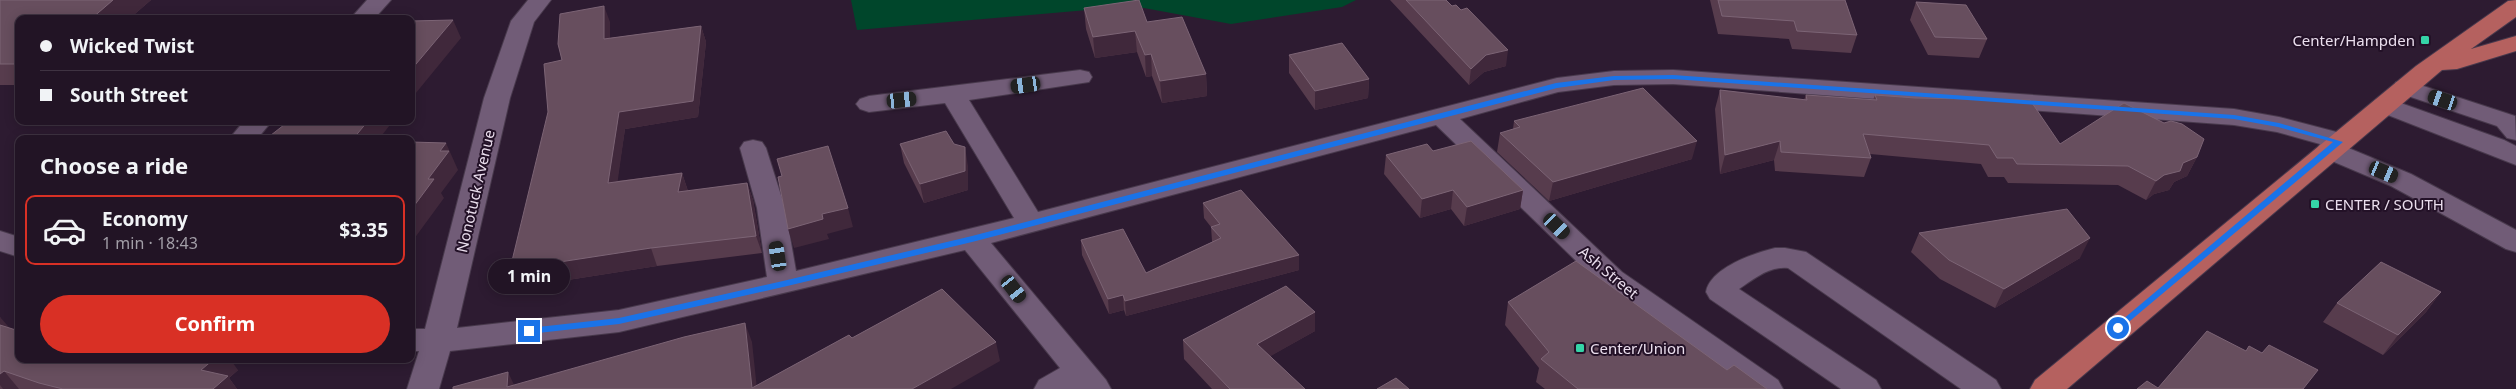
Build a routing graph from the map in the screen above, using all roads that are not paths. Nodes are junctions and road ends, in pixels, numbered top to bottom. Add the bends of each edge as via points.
1 (380, 0) edge
2 (540, 0) edge
3 (2516, 6) edge
4 (365, 15) edge
5 (2516, 43) edge
6 (2425, 71) junction
7 (1080, 77) dead end
8 (953, 95) junction
9 (2394, 96) junction
10 (869, 104) dead end
11 (1443, 117) junction
12 (255, 125) edge
13 (246, 135) edge
14 (2511, 145) edge
15 (2334, 146) junction
16 (753, 148) dead end
17 (1031, 223) junction
18 (972, 239) junction
19 (0, 241) edge
20 (2516, 242) edge
21 (15, 246) edge
22 (783, 284) junction
23 (425, 341) edge
24 (1088, 380) edge
25 (423, 389) edge
26 (1050, 389) edge
27 (1767, 389) edge
28 (1865, 389) edge
29 (1985, 389) edge
30 (2046, 389) edge

1 - 4 street
2 - 23 street, Nonotuck Avenue via 522,20
3 - 6 main road
5 - 6 main road
6 - 9 main road
7 - 8 street
8 - 10 street
8 - 17 street
9 - 14 street
9 - 15 main road
11 - 15 street via 1556,86 1614,78 1673,77 2234,117 2279,125
11 - 17 street
11 - 27 street, Ash Street via 1612,279
12 - 13 street
15 - 20 street
15 - 30 main road
16 - 22 street via 771,208
17 - 18 street
18 - 22 street
18 - 24 street
19 - 21 street
22 - 23 street via 619,321
23 - 25 street, Nonotuck Avenue
24 - 26 street
28 - 29 street via 1721,292 1722,286 1766,258 1785,256 1796,259

